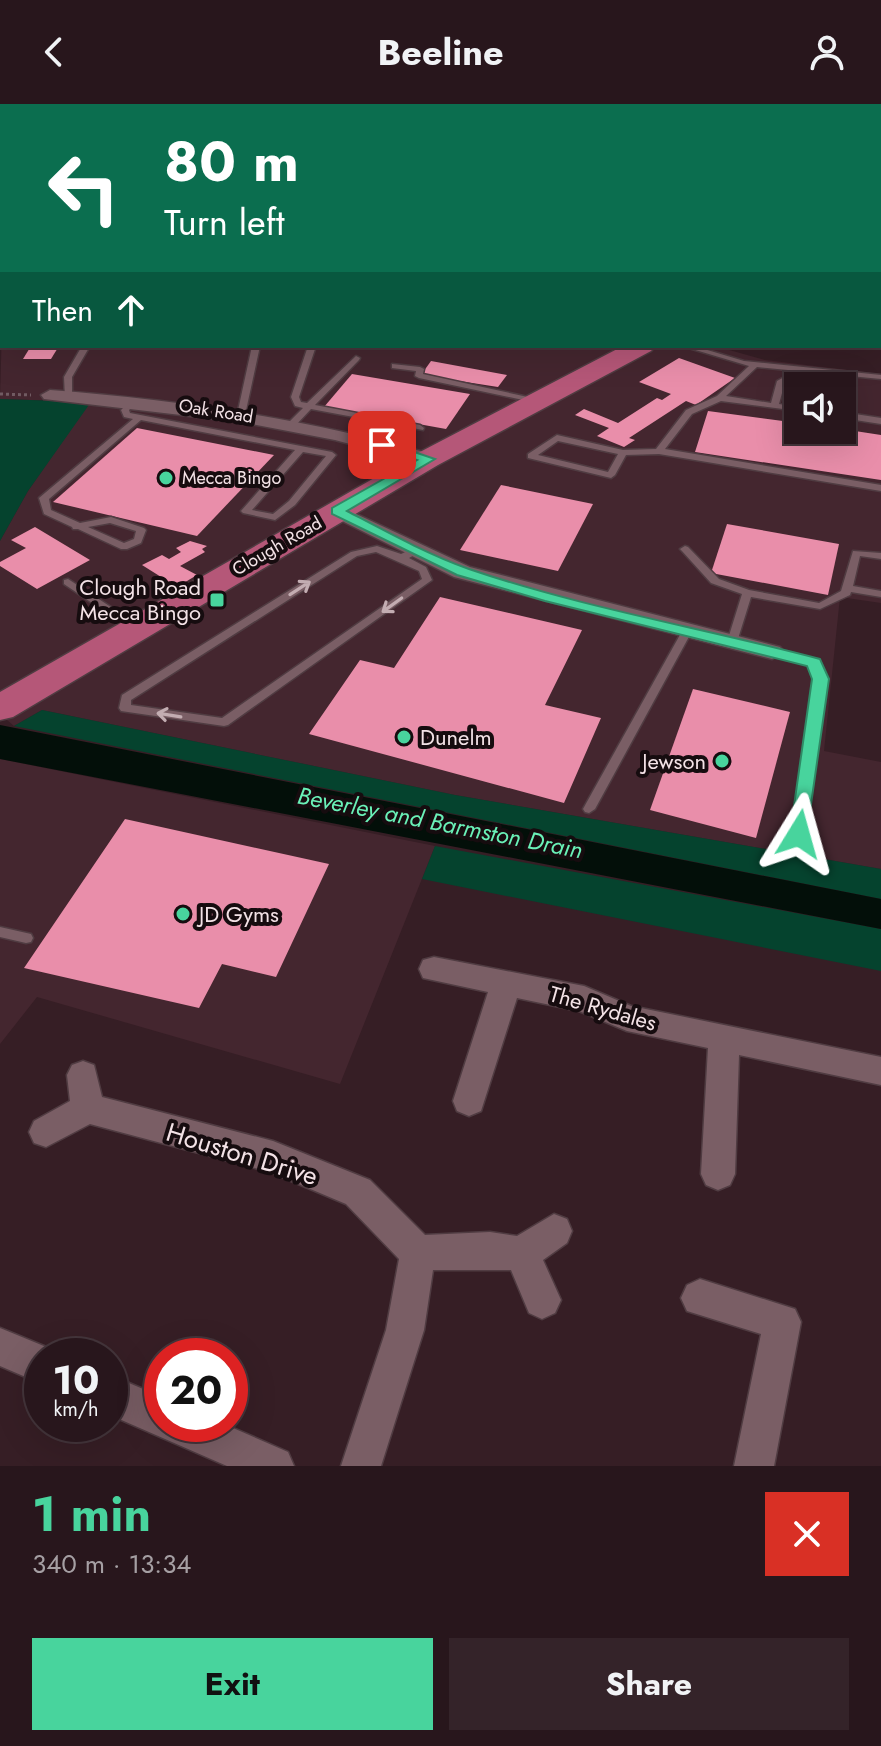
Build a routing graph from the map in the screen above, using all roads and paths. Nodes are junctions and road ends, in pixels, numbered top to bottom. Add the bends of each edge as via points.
1 (85, 348) edge
2 (256, 348) edge
3 (311, 348) edge
4 (638, 348) edge
5 (694, 348) edge
6 (356, 358) dead end
7 (756, 363) junction
8 (395, 366) dead end
9 (881, 377) edge
10 (784, 379) edge
11 (0, 394) edge
12 (59, 396) junction
13 (720, 398) junction
14 (537, 401) junction
15 (774, 406) junction
16 (309, 407) junction
17 (784, 407) edge
18 (137, 409) junction
19 (241, 415) junction
20 (856, 417) edge
21 (881, 421) edge
22 (297, 426) junction
23 (420, 428) dead end
24 (286, 446) junction
25 (301, 449) junction
26 (659, 451) junction
27 (623, 453) junction
28 (428, 459) junction
29 (881, 488) edge
30 (337, 511) junction
31 (76, 527) junction
32 (685, 549) dead end
33 (408, 555) junction
34 (881, 556) edge
35 (68, 582) dead end
36 (848, 588) junction
37 (747, 593) junction
38 (881, 594) edge
39 (136, 628) junction
40 (686, 633) junction
41 (732, 642) junction
42 (772, 652) joint
43 (0, 707) edge
44 (589, 809) dead end
45 (799, 834) dead end
46 (0, 932) edge
47 (26, 938) dead end
48 (434, 969) dead end
49 (506, 983) junction
50 (724, 1038) junction
51 (881, 1071) edge
52 (469, 1101) dead end
53 (46, 1132) dead end
54 (718, 1174) dead end
55 (554, 1231) dead end
56 (418, 1253) junction
57 (522, 1254) junction
58 (700, 1298) dead end
59 (542, 1300) dead end
60 (0, 1347) edge
61 (24, 1357) edge
62 (219, 1442) edge
63 (274, 1466) edge
64 (361, 1466) edge
65 (754, 1466) edge

1 - 12 lane
2 - 19 lane
3 - 16 lane via 295,397
4 - 14 main road, Clough Road
5 - 7 lane
6 - 16 lane
7 - 9 lane
7 - 13 lane
8 - 14 lane
10 - 15 lane
11 - 12 path
12 - 18 street, Oak Road
13 - 15 lane
13 - 26 lane via 689,412
14 - 28 main road, Clough Road
15 - 17 lane
16 - 22 lane
16 - 23 lane
18 - 19 street, Oak Road
18 - 24 lane
18 - 31 lane via 44,498 47,512
19 - 22 street, Oak Road
20 - 21 lane
22 - 24 lane
22 - 28 street, Oak Road
24 - 25 lane
25 - 25 lane via 332,455 275,517 246,511
26 - 27 lane
26 - 29 lane
27 - 27 lane via 611,475 531,456 557,438
28 - 30 main road, Clough Road
30 - 33 street
30 - 39 main road, Clough Road
31 - 31 lane via 124,547 138,541 141,530 111,520
32 - 37 lane via 715,581
33 -> 33 lane via 427,580 224,722 125,708 126,698 354,554 377,549
33 - 40 street
34 - 36 lane via 856,553
35 - 39 lane
36 - 37 lane via 820,606
36 - 38 lane
37 - 41 lane
39 - 43 main road, Clough Road
40 - 41 street
40 - 44 lane
41 - 42 street
42 - 45 lane via 814,662 820,679
46 - 47 lane
48 - 49 street, The Rydales
49 - 50 street, The Rydales via 584,999 627,1018
49 - 52 street
50 - 51 street, The Rydales
50 - 54 street
53 - 56 street, Houston Drive via 85,1092 358,1192
55 - 57 street
56 - 57 street
56 - 64 street via 405,1330
57 - 59 street
58 - 65 street via 782,1322
60 - 61 street
62 - 63 street

